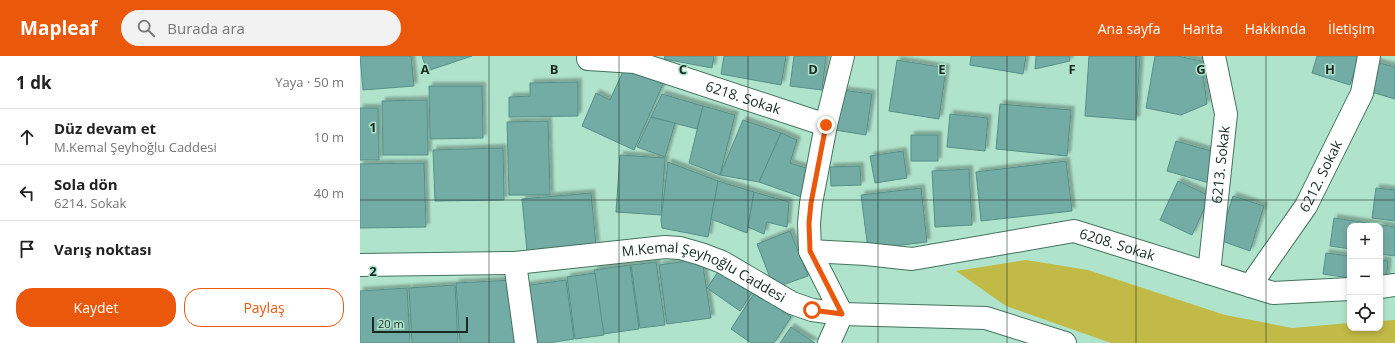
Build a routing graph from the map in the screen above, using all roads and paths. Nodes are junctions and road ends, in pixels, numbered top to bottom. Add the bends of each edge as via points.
1 (843, 56) edge
2 (1214, 56) edge
3 (1369, 56) edge
4 (588, 59) dead end
5 (826, 125) junction
6 (810, 251) junction
7 (515, 263) junction
8 (360, 265) edge
9 (1209, 273) junction
10 (1395, 285) edge
11 (1250, 286) junction
12 (1383, 287) edge
13 (1347, 290) edge
14 (842, 314) junction
15 (526, 343) edge
16 (829, 343) edge
17 (1065, 343) edge

1 - 5 street
2 - 9 street, 6213. Sokak via 1226,114
3 - 11 street, 6212. Sokak via 1362,93 1306,206
4 - 5 street, 6218. Sokak via 635,62
5 - 6 street via 811,203
6 - 9 street, 6208. Sokak via 912,258 1074,231
6 - 14 street
7 - 8 street, M.Kemal Şeyhoğlu Caddesi
7 - 14 street, M.Kemal Şeyhoğlu Caddesi via 665,247 680,248 722,262 792,304
7 - 15 street
9 - 11 street, 6208. Sokak
10 - 12 street
11 - 13 street, 6208. Sokak via 1273,293
14 - 16 street
14 - 17 street, M.Kemal Şeyhoğlu Caddesi via 986,318

